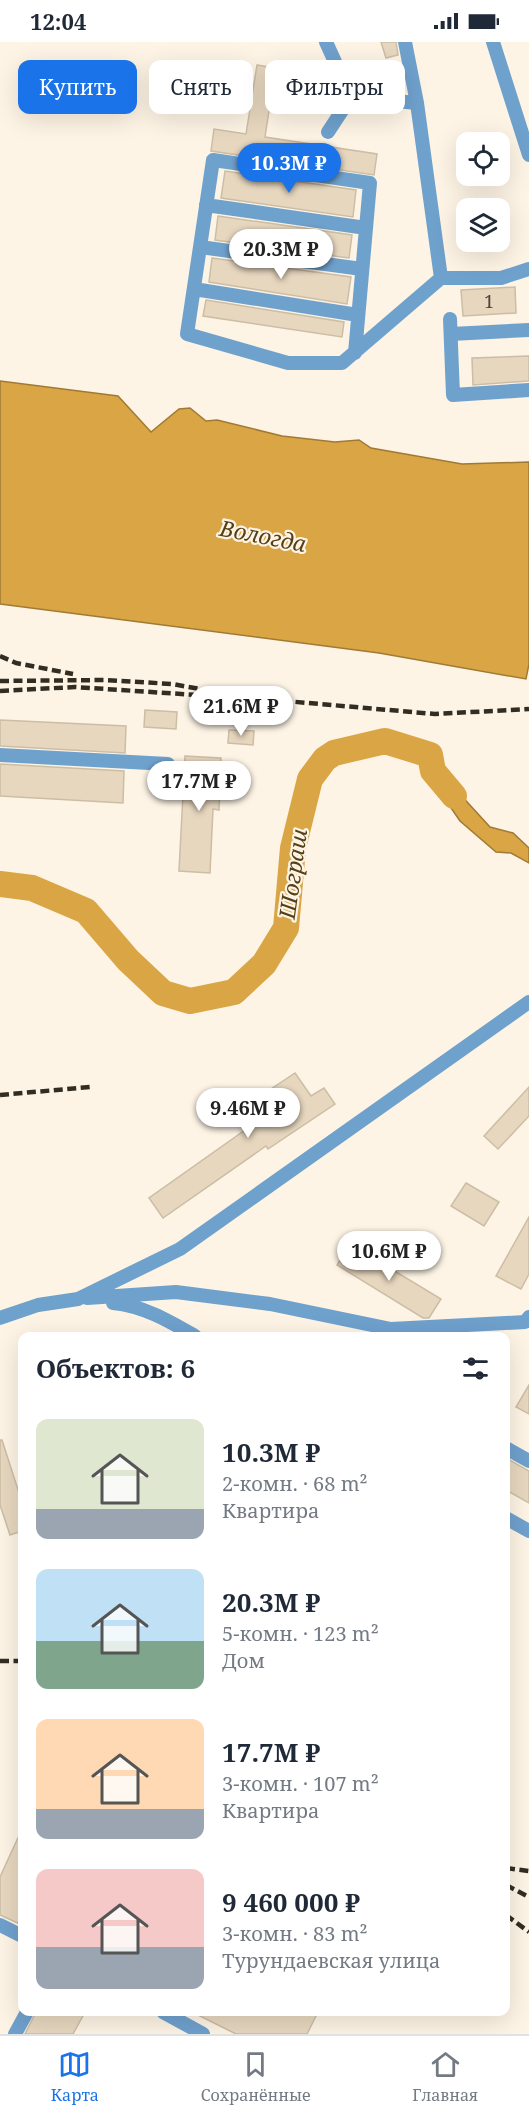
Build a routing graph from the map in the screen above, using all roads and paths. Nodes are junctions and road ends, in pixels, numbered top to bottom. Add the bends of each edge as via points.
1 (326, 42) edge
2 (405, 42) edge
3 (493, 42) edge
4 (334, 60) edge
5 (405, 102) edge
6 (417, 103) junction
7 (340, 114) edge
8 (328, 132) dead end
9 (529, 155) edge
10 (206, 205) junction
11 (366, 228) junction
12 (200, 247) junction
13 (362, 269) junction
14 (529, 269) edge
15 (441, 278) junction
16 (194, 289) junction
17 (358, 315) junction
18 (450, 319) dead end
19 (529, 330) edge
20 (451, 334) junction
21 (355, 353) junction
22 (529, 390) edge
23 (0, 755) edge
24 (168, 764) dead end
25 (529, 1002) edge
26 (78, 1299) junction
27 (529, 1317) edge
28 (0, 1318) edge
29 (188, 1332) edge
30 (390, 1332) edge
31 (406, 1332) edge
32 (510, 1450) edge
33 (529, 1461) edge
34 (510, 1520) edge
35 (529, 1532) edge
36 (0, 1925) edge
37 (18, 1934) edge
38 (25, 2016) edge
39 (170, 2016) edge
40 (15, 2034) edge
41 (203, 2034) edge

1 - 4 street
2 - 6 street
3 - 9 street
5 - 6 street
6 - 15 street
7 - 8 street
10 - 11 street
10 - 11 street via 213,160 370,183
10 - 12 street
11 - 13 street
12 - 13 street
12 - 16 street
13 - 17 street
14 - 15 street via 501,278
15 - 21 street
16 - 17 street
16 - 21 street via 187,334 288,363 342,363
17 - 21 street
18 - 20 street
19 - 20 street
20 - 22 street via 453,395
23 - 24 street
25 - 26 street via 180,1249
26 - 28 street via 38,1305
26 - 29 street via 132,1305
26 - 30 street via 176,1292 270,1304
27 - 31 street via 525,1322
32 - 33 street
34 - 35 street
36 - 37 street
38 - 40 street
39 - 41 street

